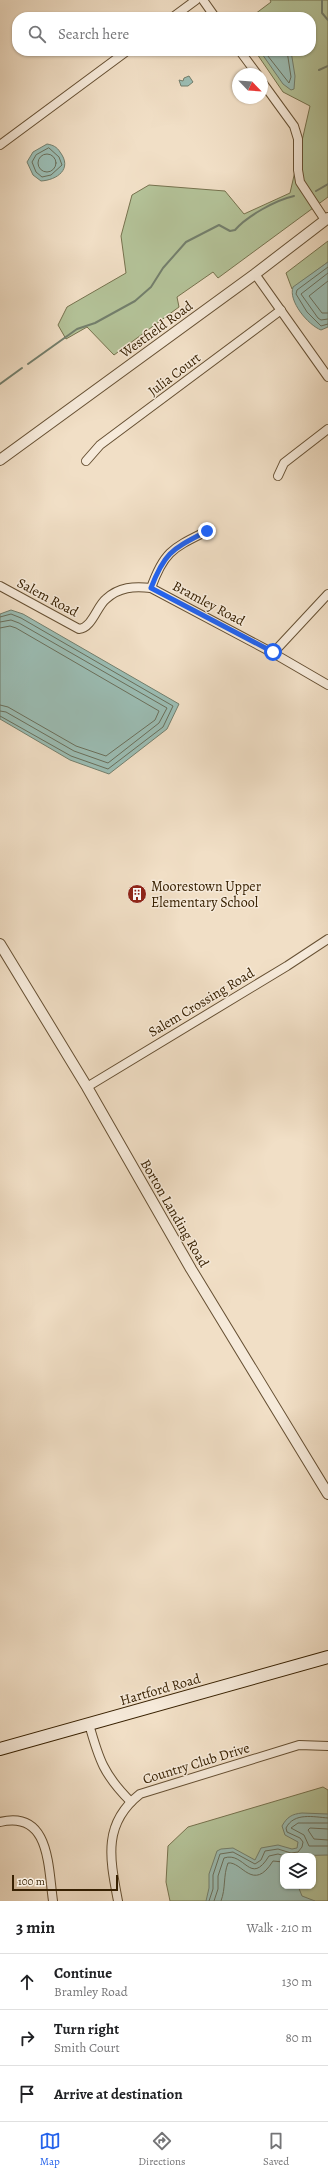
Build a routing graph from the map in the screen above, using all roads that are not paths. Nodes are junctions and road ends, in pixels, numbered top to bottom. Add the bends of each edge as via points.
1 (196, 0) edge
2 (203, 0) edge
3 (180, 12) edge
4 (211, 12) edge
5 (120, 56) edge
6 (243, 56) edge
7 (252, 68) edge
8 (268, 90) edge
9 (0, 145) edge
10 (327, 219) edge
11 (255, 274) junction
12 (281, 310) junction
13 (328, 377) edge
14 (328, 429) edge
15 (0, 460) edge
16 (86, 461) dead end
17 (278, 476) dead end
18 (207, 531) dead end
19 (0, 586) edge
20 (151, 588) junction
21 (328, 594) edge
22 (84, 628) joint
23 (273, 652) junction
24 (328, 685) edge
25 (328, 939) edge
26 (0, 944) edge
27 (87, 1087) junction
28 (328, 1494) edge
29 (328, 1657) edge
30 (89, 1724) junction
31 (328, 1746) edge
32 (0, 1749) edge
33 (131, 1802) junction
34 (0, 1822) edge
35 (53, 1901) edge
36 (118, 1901) edge

1 - 3 street
2 - 4 street
5 - 9 street
6 - 7 street
8 - 10 street via 294,126 298,139 300,182
10 - 11 street, Westfield Road
11 - 12 street
11 - 15 street, Westfield Road
12 - 13 street
12 - 16 street, Julia Court via 100,445
14 - 17 street via 284,463
18 - 20 street via 170,552 161,564
19 - 22 street, Salem Road via 76,628
20 - 22 street, Bramley Road via 131,587 112,594 102,602
20 - 23 street, Bramley Road
21 - 23 street
23 - 24 street, Bramley Road
25 - 27 street, Salem Crossing Road
26 - 27 street, Borton Landing Road
27 - 28 street, Borton Landing Road via 191,1269
29 - 30 main road, Hartford Road
30 - 32 main road, Hartford Road
30 - 33 street via 98,1758 106,1773
31 - 33 street, Country Club Drive via 299,1745 147,1791
33 - 36 street, Country Club Drive via 117,1820 111,1838
34 - 35 street via 21,1820 40,1835 47,1859

